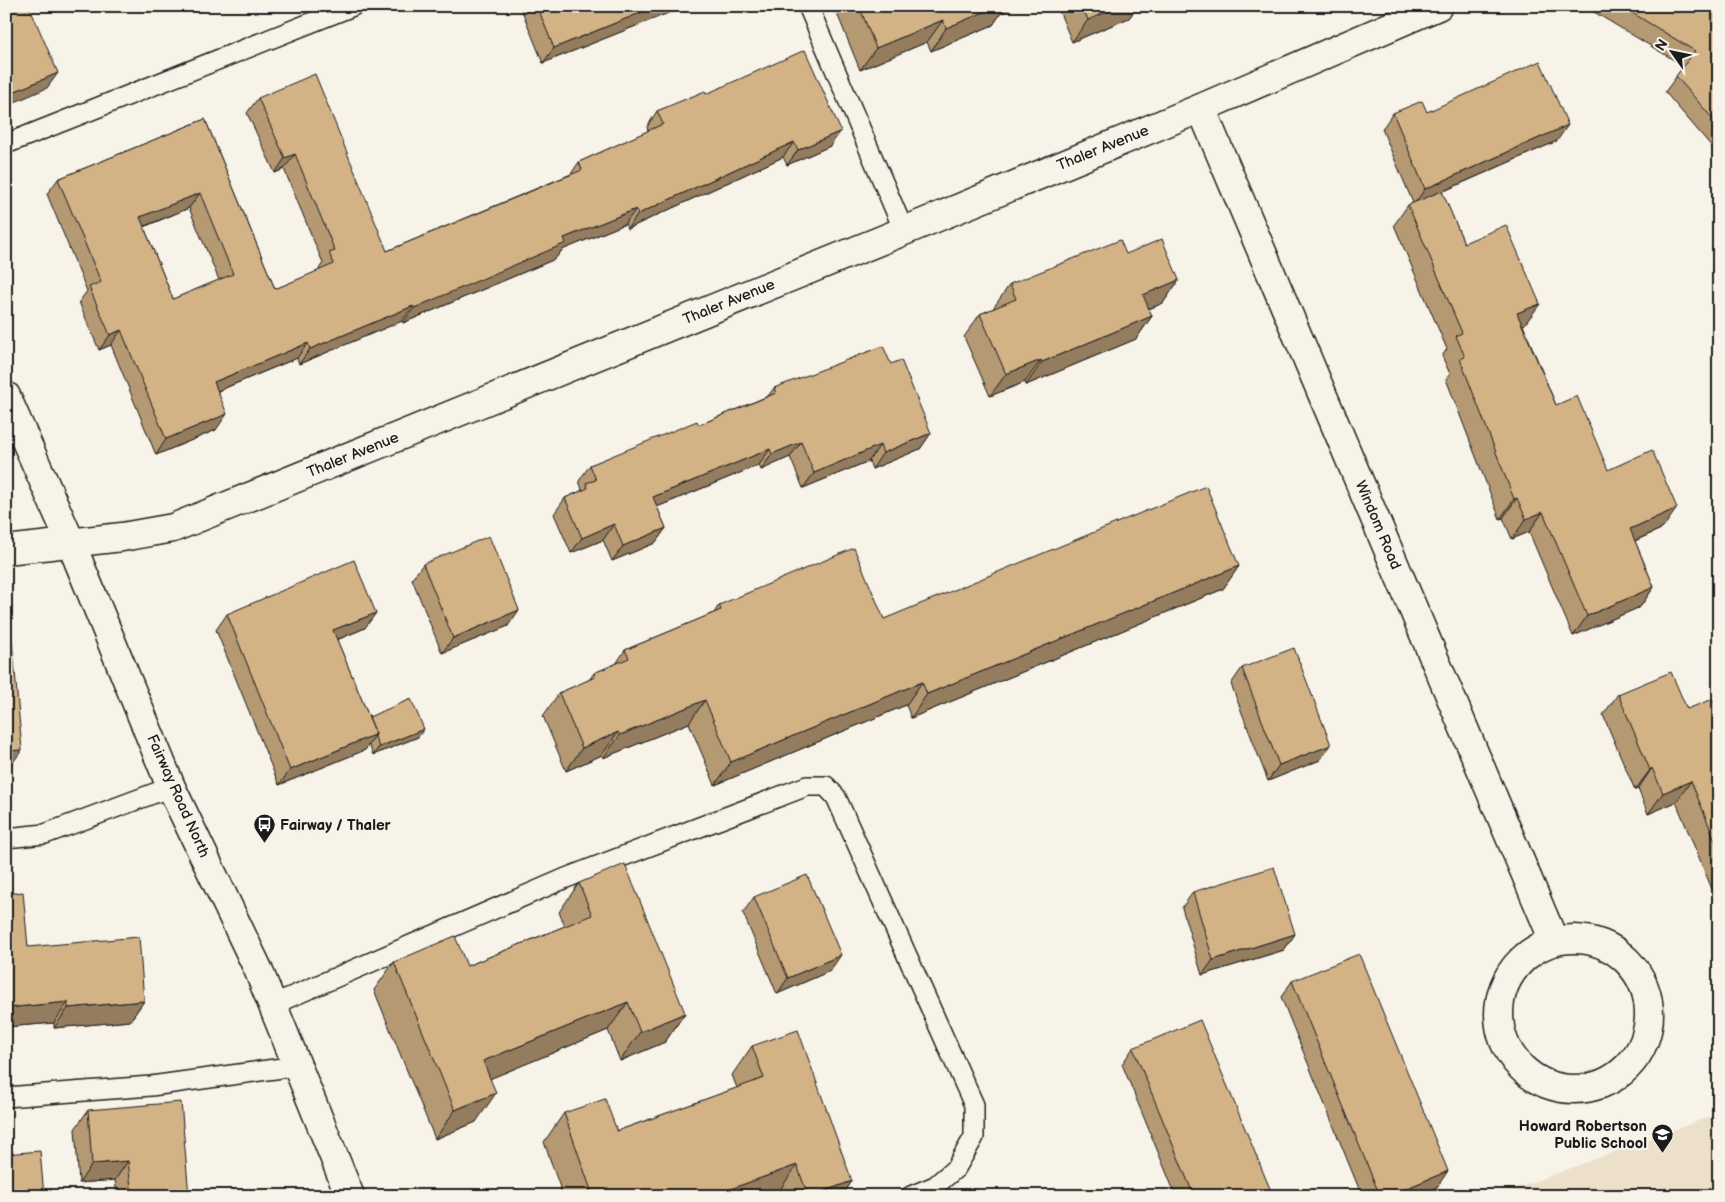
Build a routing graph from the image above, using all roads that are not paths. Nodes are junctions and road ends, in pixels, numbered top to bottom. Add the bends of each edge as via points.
1 (353, 6) edge
2 (808, 6) edge
3 (1438, 6) edge
4 (1201, 108) junction
5 (6, 144) edge
6 (904, 231) junction
7 (6, 396) edge
8 (70, 543) junction
9 (6, 550) edge
10 (171, 787) junction
11 (6, 838) edge
12 (1554, 941) junction
13 (272, 1005) junction
14 (297, 1066) junction
15 (6, 1097) edge
16 (350, 1196) edge
17 (911, 1196) edge

1 - 5 lane
2 - 6 lane
3 - 4 street, Thaler Avenue
4 - 6 street, Thaler Avenue
4 - 12 street, Windom Road
6 - 8 street, Thaler Avenue via 173,528
7 - 8 street, Fairway Road North
8 - 9 street, Thaler Avenue
8 - 10 street, Fairway Road North
10 - 11 lane via 45,834
10 - 13 street, Fairway Road North
12 - 12 street via 1530,952 1512,972 1501,996 1499,1020 1506,1045 1520,1067 1555,1087 1581,1089 1620,1074 1640,1051 1648,1026 1648,1000 1642,980 1626,960 1604,945 1579,939
13 - 14 street, Fairway Road North
13 - 17 lane via 566,878 807,786 826,786 836,798 974,1105 974,1137 956,1168 935,1186
14 - 15 lane via 150,1086
14 - 16 street, Fairway Road North

